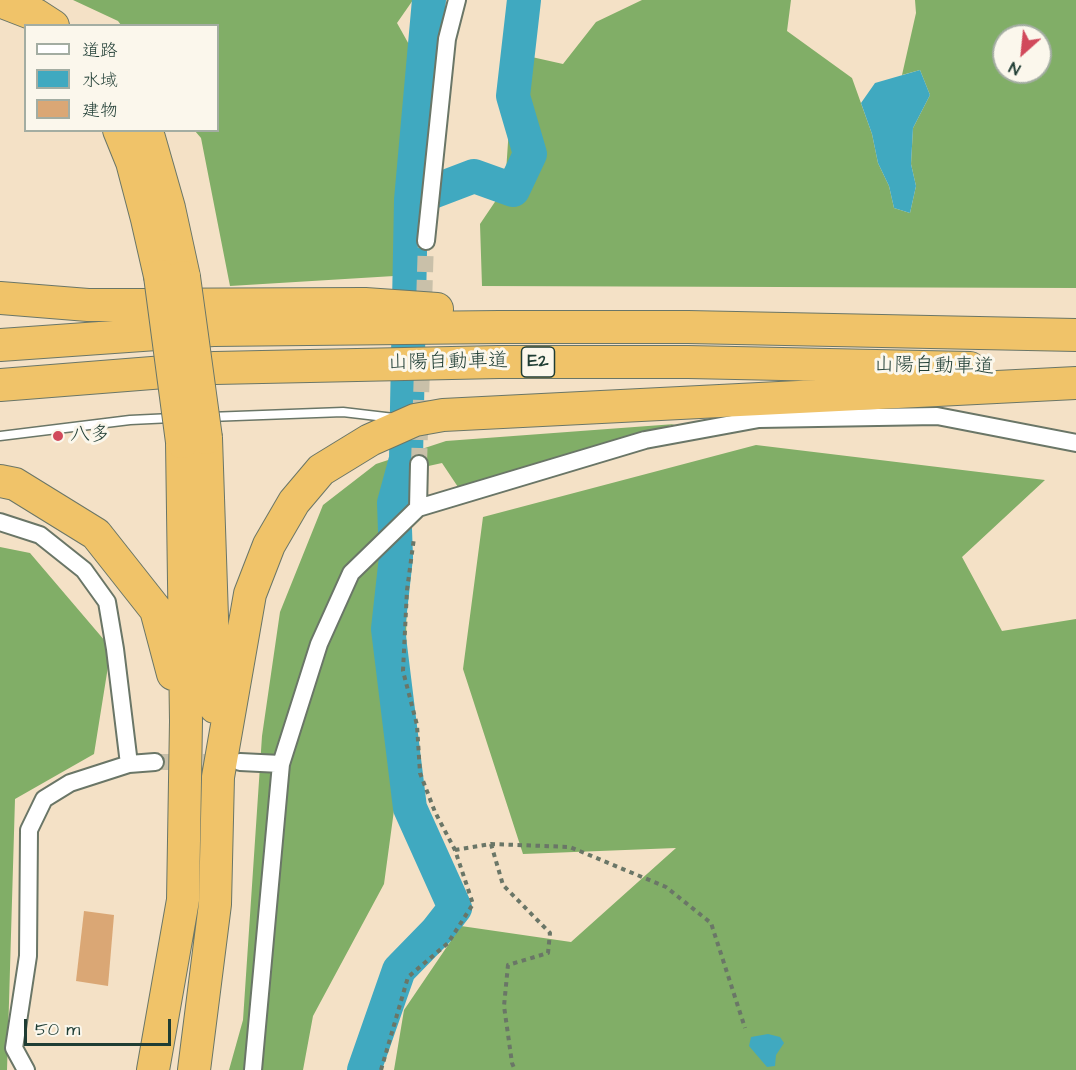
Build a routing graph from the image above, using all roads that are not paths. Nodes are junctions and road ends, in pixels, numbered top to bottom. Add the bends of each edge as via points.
1 (457, 0) edge
2 (0, 1) edge
3 (0, 24) edge
4 (49, 24) edge
5 (24, 32) edge
6 (120, 132) edge
7 (145, 132) edge
8 (426, 241) tunnel mouth
9 (172, 277) junction
10 (0, 298) edge
11 (688, 327) junction
12 (1076, 335) edge
13 (0, 345) edge
14 (1076, 370) edge
15 (1076, 383) edge
16 (0, 385) edge
17 (415, 420) junction
18 (0, 436) edge
19 (194, 440) junction
20 (1076, 443) edge
21 (419, 464) tunnel mouth
22 (0, 481) edge
23 (418, 508) junction
24 (0, 522) edge
25 (186, 721) junction
26 (155, 762) tunnel mouth
27 (129, 764) junction
28 (281, 764) junction
29 (229, 770) junction
30 (167, 990) junction
31 (194, 1068) edge
32 (26, 1070) edge
33 (134, 1070) edge
34 (153, 1070) edge
35 (253, 1070) edge

1 - 8 street via 447,39
2 - 4 highway
3 - 5 highway
6 - 9 highway
7 - 9 highway via 169,208
9 - 19 highway, bridge
10 - 11 highway via 88,305 365,304
11 - 12 highway, 山陽自動車道 / E2
11 - 13 highway, 山陽自動車道 / E2 via 213,330
14 - 16 highway, 山陽自動車道 / E2 via 499,362 215,368
15 - 17 highway via 530,410
17 - 18 lane via 344,412 130,420
17 - 29 highway via 370,440 321,470 294,502 269,545 249,594
19 - 25 highway
19 - 29 highway
20 - 23 street via 937,416 759,419 645,440
21 - 23 street
22 - 25 highway via 15,484 96,534 156,610
23 - 28 street via 351,573 320,644
24 - 27 street via 40,535 84,570 107,602
25 - 30 highway via 183,900
26 - 27 street
27 - 32 street via 69,783 44,799 28,830 28,956 14,1048
28 - 29 street
28 - 35 street
29 - 31 highway
30 - 33 highway
30 - 34 highway

